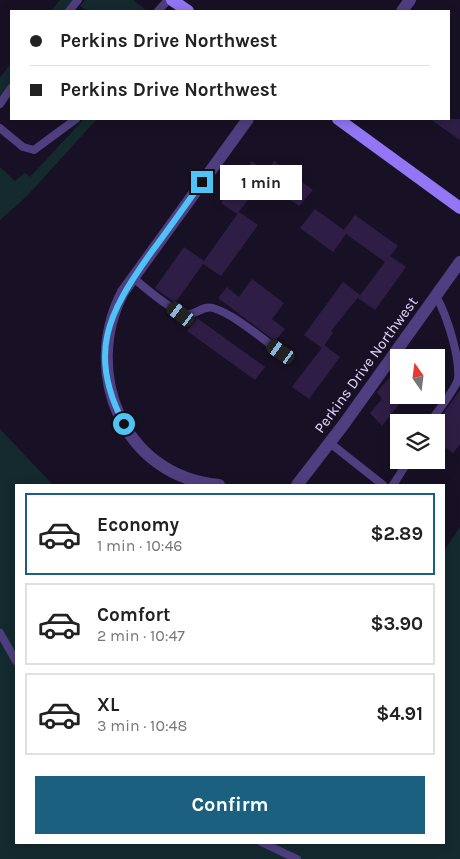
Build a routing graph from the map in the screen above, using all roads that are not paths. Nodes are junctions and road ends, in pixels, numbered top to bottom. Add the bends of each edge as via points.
1 (168, 0) edge
2 (172, 0) edge
3 (159, 10) edge
4 (187, 10) edge
5 (10, 89) edge
6 (0, 104) edge
7 (75, 120) edge
8 (247, 120) edge
9 (339, 120) edge
10 (0, 128) edge
11 (460, 208) edge
12 (460, 262) edge
13 (133, 278) junction
14 (436, 296) junction
15 (281, 352) dead end
16 (435, 414) edge
17 (330, 443) junction
18 (404, 469) edge
19 (215, 484) edge
20 (298, 484) edge
21 (382, 484) edge
22 (395, 484) edge
23 (0, 633) edge
24 (15, 659) edge
25 (265, 844) edge
26 (296, 859) edge

1 - 3 lane
2 - 4 main road
5 - 6 lane
7 - 10 lane via 34,150 23,147
8 - 13 street
9 - 11 main road
12 - 14 street, Perkins Drive Northwest
13 - 15 lane via 181,314 195,314 204,308 212,308 234,319
13 - 19 street via 116,306 106,345 107,380 118,412 139,444 160,463 184,476
14 - 16 lane via 452,333 458,380
14 - 17 street, Perkins Drive Northwest
17 - 20 street, Perkins Drive Northwest
17 - 21 lane
18 - 22 lane
23 - 24 lane
25 - 26 lane

